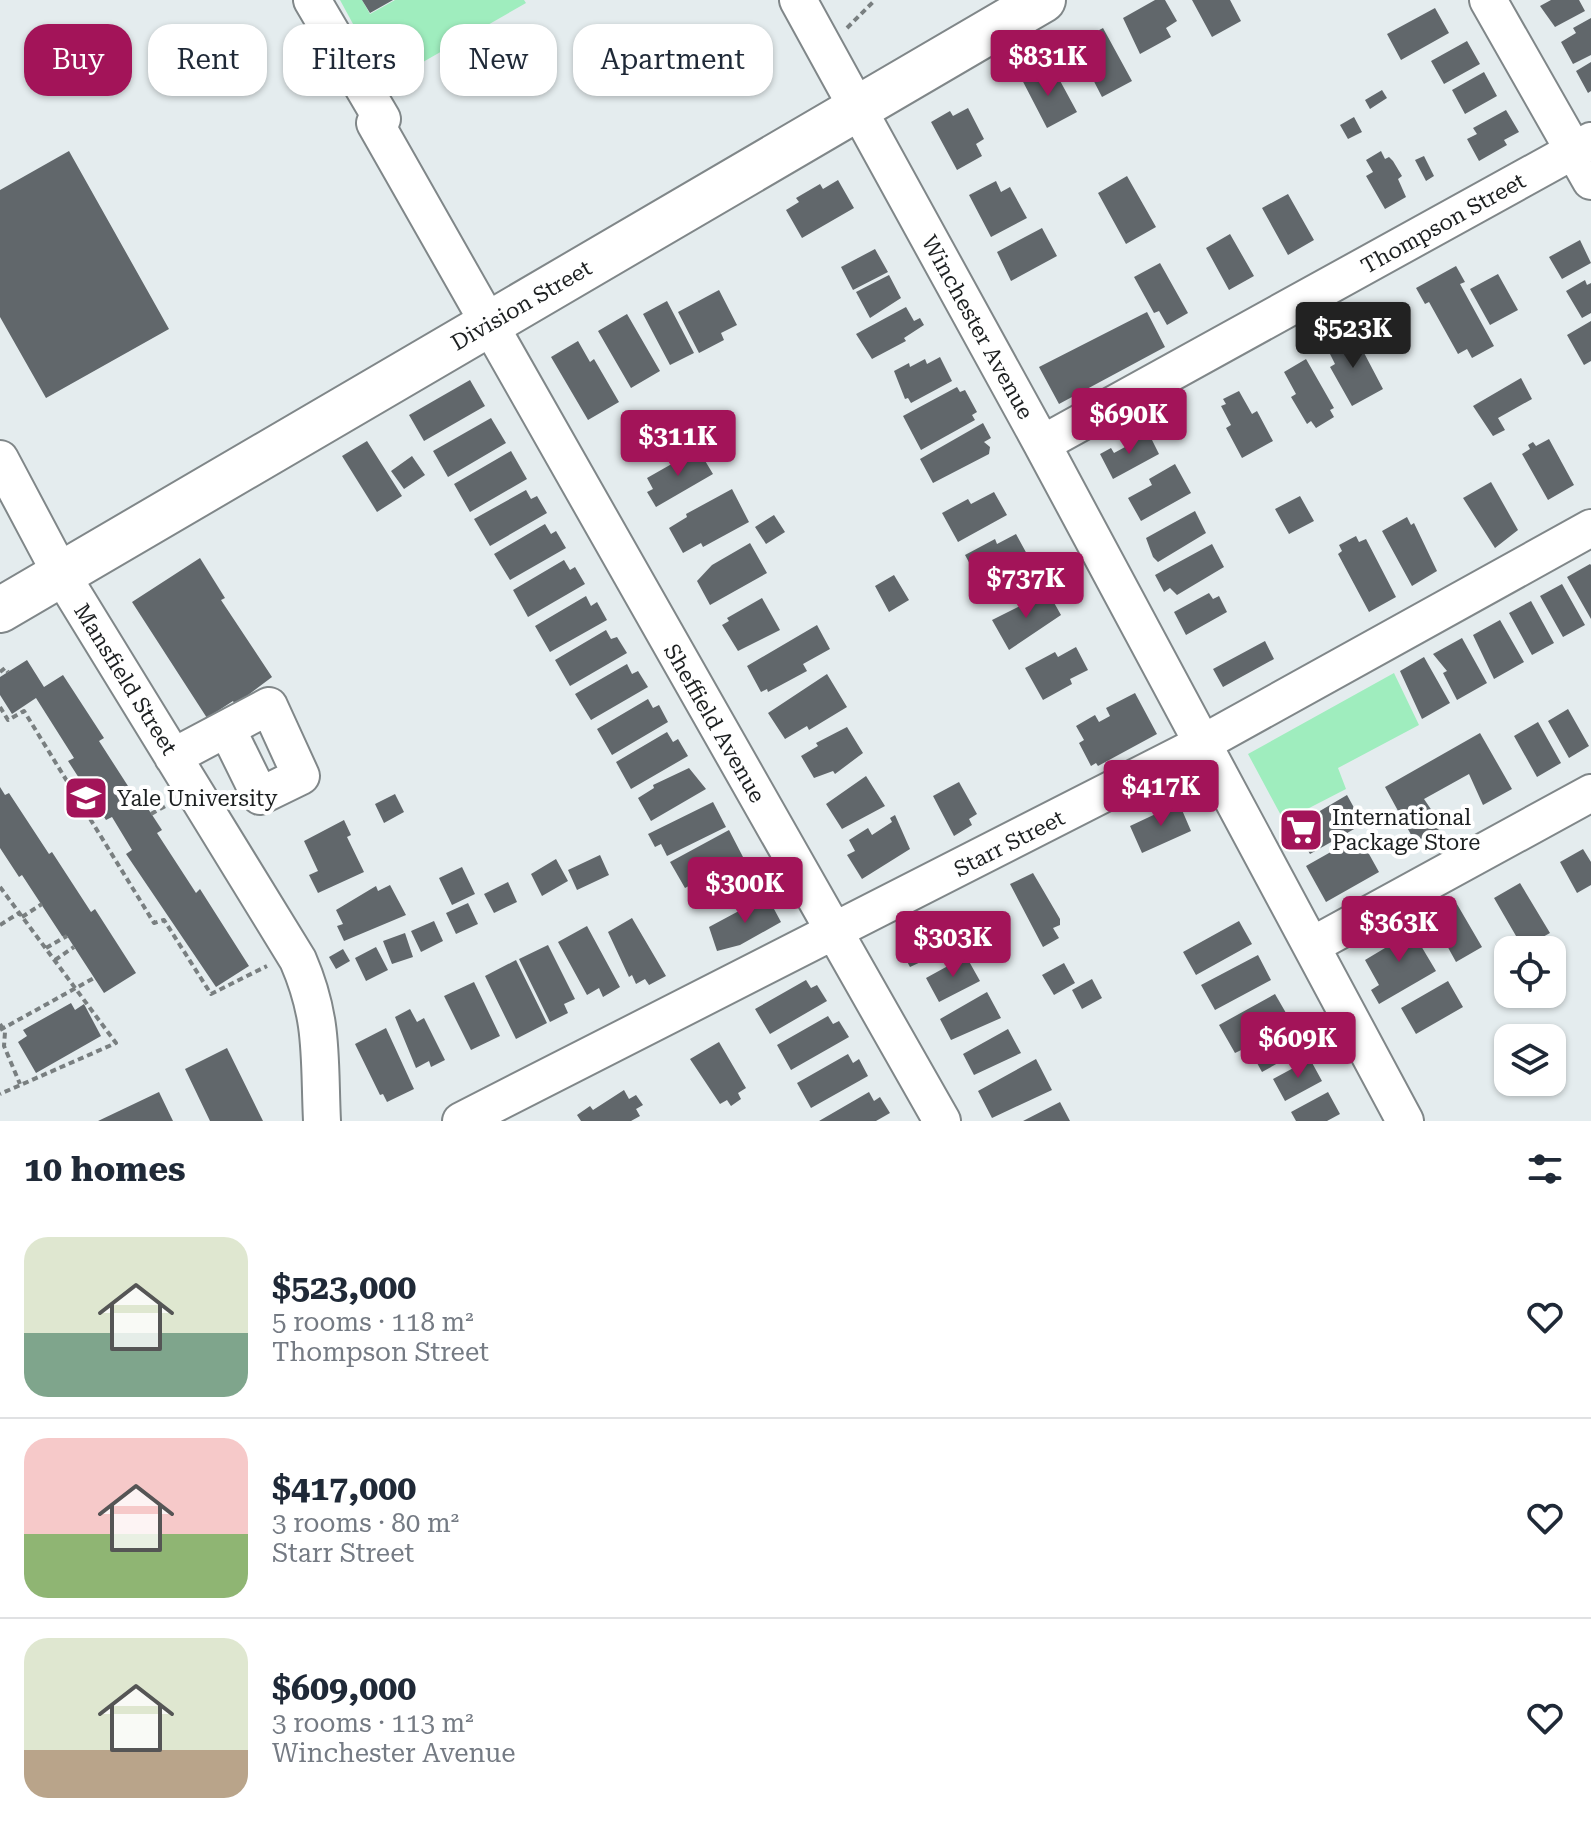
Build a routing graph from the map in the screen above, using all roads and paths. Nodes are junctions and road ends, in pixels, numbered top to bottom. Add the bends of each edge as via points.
1 (312, 0) edge
2 (798, 0) edge
3 (875, 0) edge
4 (1043, 0) edge
5 (1488, 0) edge
6 (847, 28) dead end
7 (858, 108) junction
8 (1585, 157) edge
9 (488, 325) junction
10 (1042, 444) junction
11 (0, 459) edge
12 (1591, 528) edge
13 (61, 574) junction
14 (0, 610) edge
15 (0, 672) edge
16 (8, 672) dead end
17 (0, 707) edge
18 (227, 729) dead end
19 (1203, 743) junction
20 (173, 757) junction
21 (1591, 793) edge
22 (172, 801) dead end
23 (151, 814) dead end
24 (0, 887) edge
25 (42, 904) dead end
26 (20, 915) junction
27 (0, 925) edge
28 (835, 933) junction
29 (67, 936) dead end
30 (1313, 945) junction
31 (74, 947) dead end
32 (46, 948) junction
33 (55, 960) junction
34 (272, 964) dead end
35 (94, 978) dead end
36 (75, 988) junction
37 (1, 1027) edge
38 (20, 1084) junction
39 (0, 1094) edge
40 (505, 1112) edge
41 (322, 1121) edge
42 (461, 1121) edge
43 (942, 1121) edge
44 (1405, 1121) edge

1 - 9 street, Sheffield Avenue
2 - 7 street, Winchester Avenue
3 - 6 path
4 - 7 main road, Division Street
5 - 8 street
7 - 9 main road, Division Street
7 - 10 street, Winchester Avenue
8 - 10 street, Thompson Street
9 - 13 main road, Division Street
9 - 28 street, Sheffield Avenue
10 - 19 street, Winchester Avenue
11 - 13 street, Mansfield Street
12 - 19 street, Starr Street
13 - 14 main road, Division Street
13 - 20 street, Mansfield Street
15 - 16 path
17 - 34 path via 8,720 24,711 154,923 164,920 211,994
18 - 20 street
19 - 28 street, Starr Street
19 - 30 street, Winchester Avenue
20 - 41 street, Mansfield Street via 298,960 314,996 321,1038
21 - 30 street
22 - 23 path
24 - 26 path
25 - 26 path
26 - 27 path
26 - 32 path
28 - 40 street, Starr Street
28 - 43 street, Sheffield Avenue
29 - 32 path
30 - 44 street, Winchester Avenue
31 - 33 path
32 - 33 path
33 - 36 path
35 - 36 path
36 - 37 path
36 - 38 path via 116,1043
37 - 38 path
38 - 39 path
40 - 42 street, Starr Street

